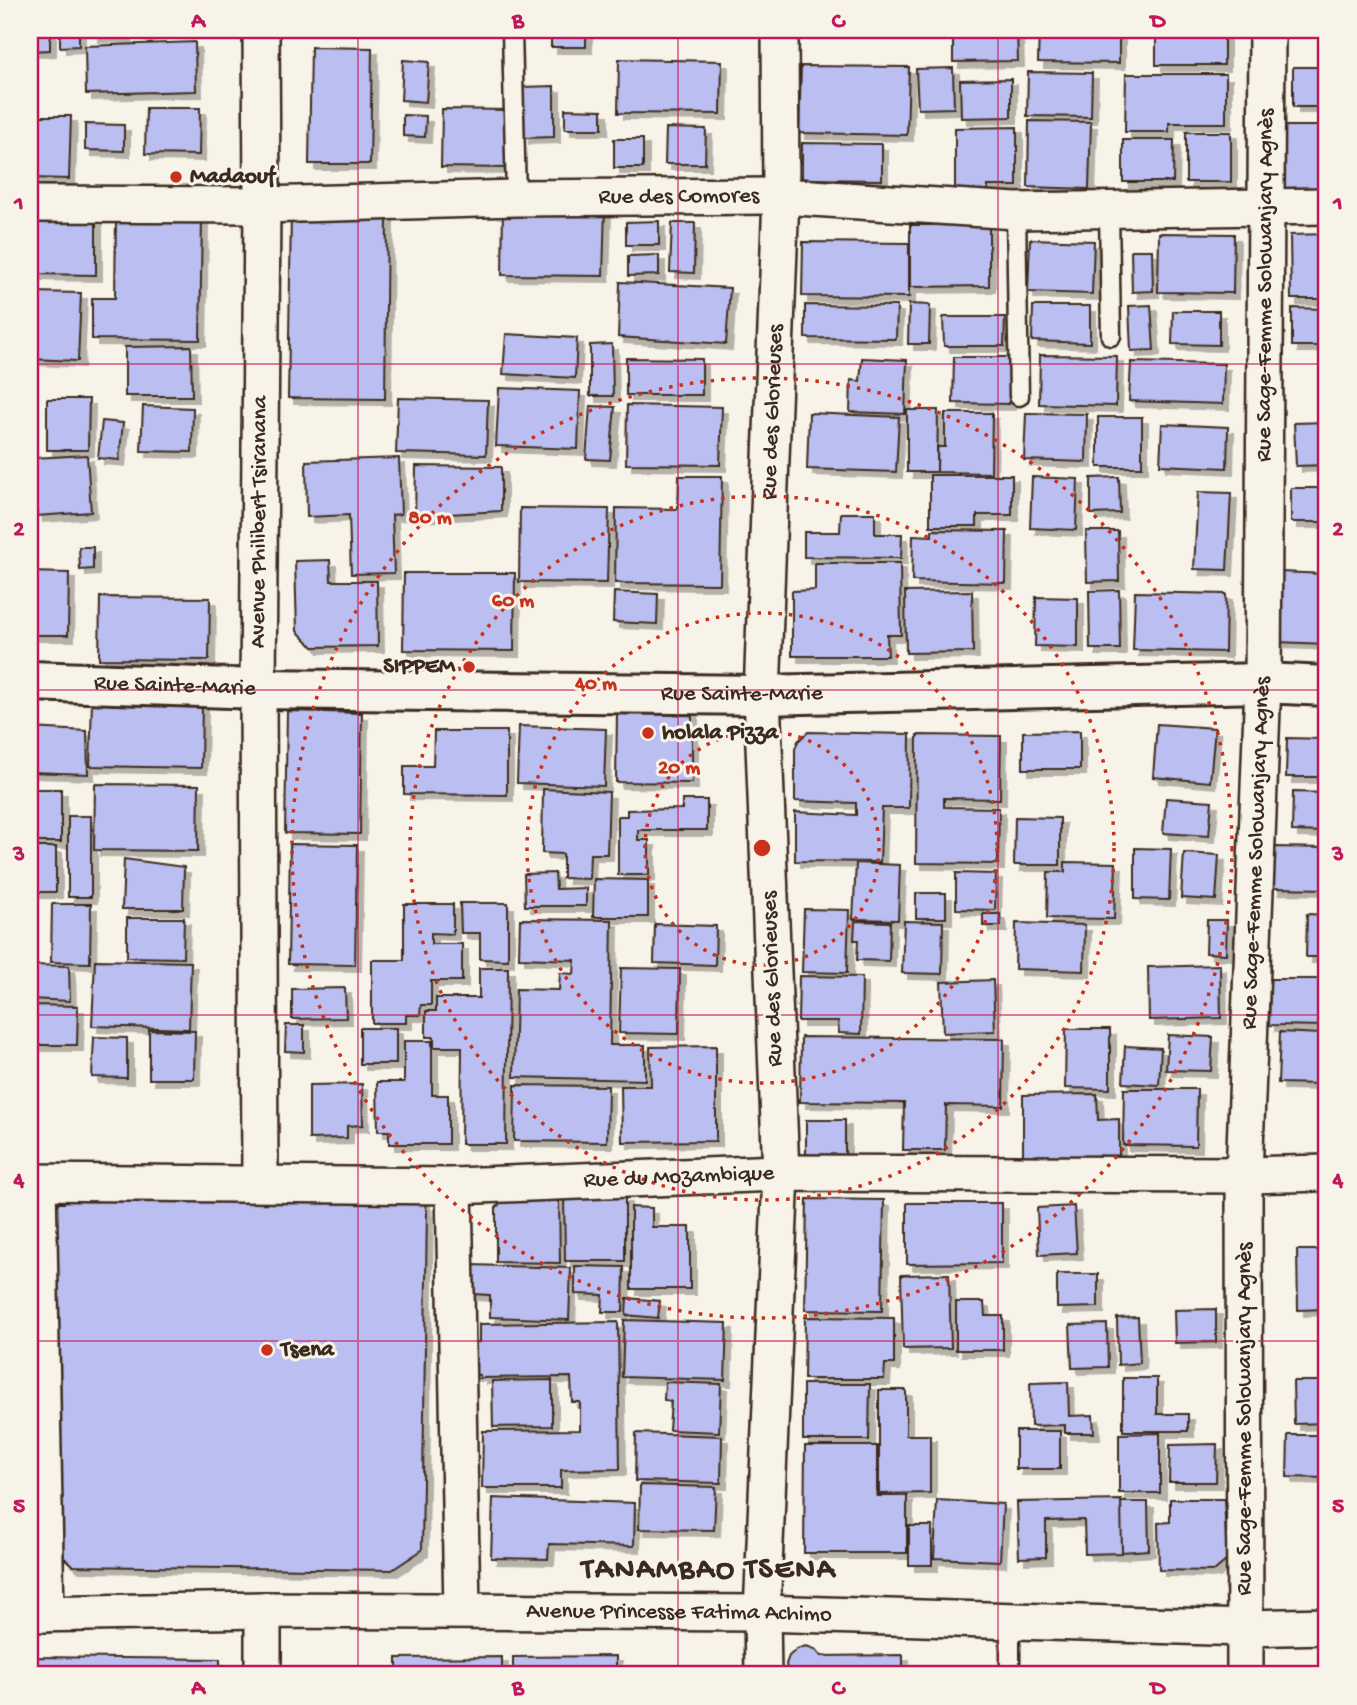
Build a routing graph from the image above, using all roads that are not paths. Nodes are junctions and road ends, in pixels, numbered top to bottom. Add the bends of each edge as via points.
1 (261, 30) edge
2 (512, 30) edge
3 (780, 30) edge
4 (1267, 30) edge
5 (781, 196) junction
6 (516, 198) junction
7 (30, 204) edge
8 (262, 205) junction
9 (1266, 206) junction
10 (1327, 206) edge
11 (1110, 210) junction
12 (1016, 211) junction
13 (1111, 336) dead end
14 (1018, 396) dead end
15 (30, 681) edge
16 (1263, 683) junction
17 (1327, 686) edge
18 (258, 689) junction
19 (762, 695) junction
20 (781, 1173) junction
21 (1327, 1173) edge
22 (1244, 1175) junction
23 (34, 1182) edge
24 (260, 1182) junction
25 (454, 1186) junction
26 (263, 1610) junction
27 (462, 1611) junction
28 (762, 1613) junction
29 (38, 1614) edge
30 (1010, 1621) junction
31 (1327, 1626) edge
32 (1245, 1628) junction
33 (263, 1675) edge
34 (763, 1675) edge
35 (1010, 1675) edge
36 (1245, 1675) edge

1 - 8 street, Avenue Philibert Tsiranana
2 - 6 lane
3 - 5 street, Rue des Glorieuses
4 - 9 street, Rue Sage-Femme Solowanjary Agnès
5 - 6 street, Rue des Comores
5 - 12 street, Rue des Comores
5 - 19 street, Rue des Glorieuses
6 - 8 street, Rue des Comores
7 - 8 street, Rue des Comores
8 - 18 street, Avenue Philibert Tsiranana
9 - 10 street, Rue des Comores
9 - 11 street, Rue des Comores
9 - 16 street, Rue Sage-Femme Solowanjary Agnès
11 - 12 street, Rue des Comores
11 - 13 lane
12 - 14 lane
15 - 18 main road, Rue Sainte-Marie
16 - 17 main road, Rue Sainte-Marie
16 - 19 main road, Rue Sainte-Marie
16 - 22 street, Rue Sage-Femme Solowanjary Agnès
18 - 19 main road, Rue Sainte-Marie
18 - 24 street, Avenue Philibert Tsiranana
19 - 20 street, Rue des Glorieuses
20 - 22 street, Rue du Mozambique
20 - 25 street, Rue du Mozambique
20 - 28 street, Rue des Glorieuses
21 - 22 street, Rue du Mozambique
22 - 32 street, Rue Sage-Femme Solowanjary Agnès
23 - 24 street, Rue du Mozambique
23 - 29 street
24 - 25 street, Rue du Mozambique
25 - 27 street
26 - 27 street, Avenue Princesse Fatima Achimo
26 - 29 street, Avenue Princesse Fatima Achimo
26 - 33 street
27 - 28 street, Avenue Princesse Fatima Achimo
28 - 30 street, Avenue Princesse Fatima Achimo
28 - 34 street, Rue des Glorieuses
30 - 32 street, Avenue Princesse Fatima Achimo
30 - 35 lane
31 - 32 street, Avenue Princesse Fatima Achimo
32 - 36 street, Rue Sage-Femme Solowanjary Agnès

